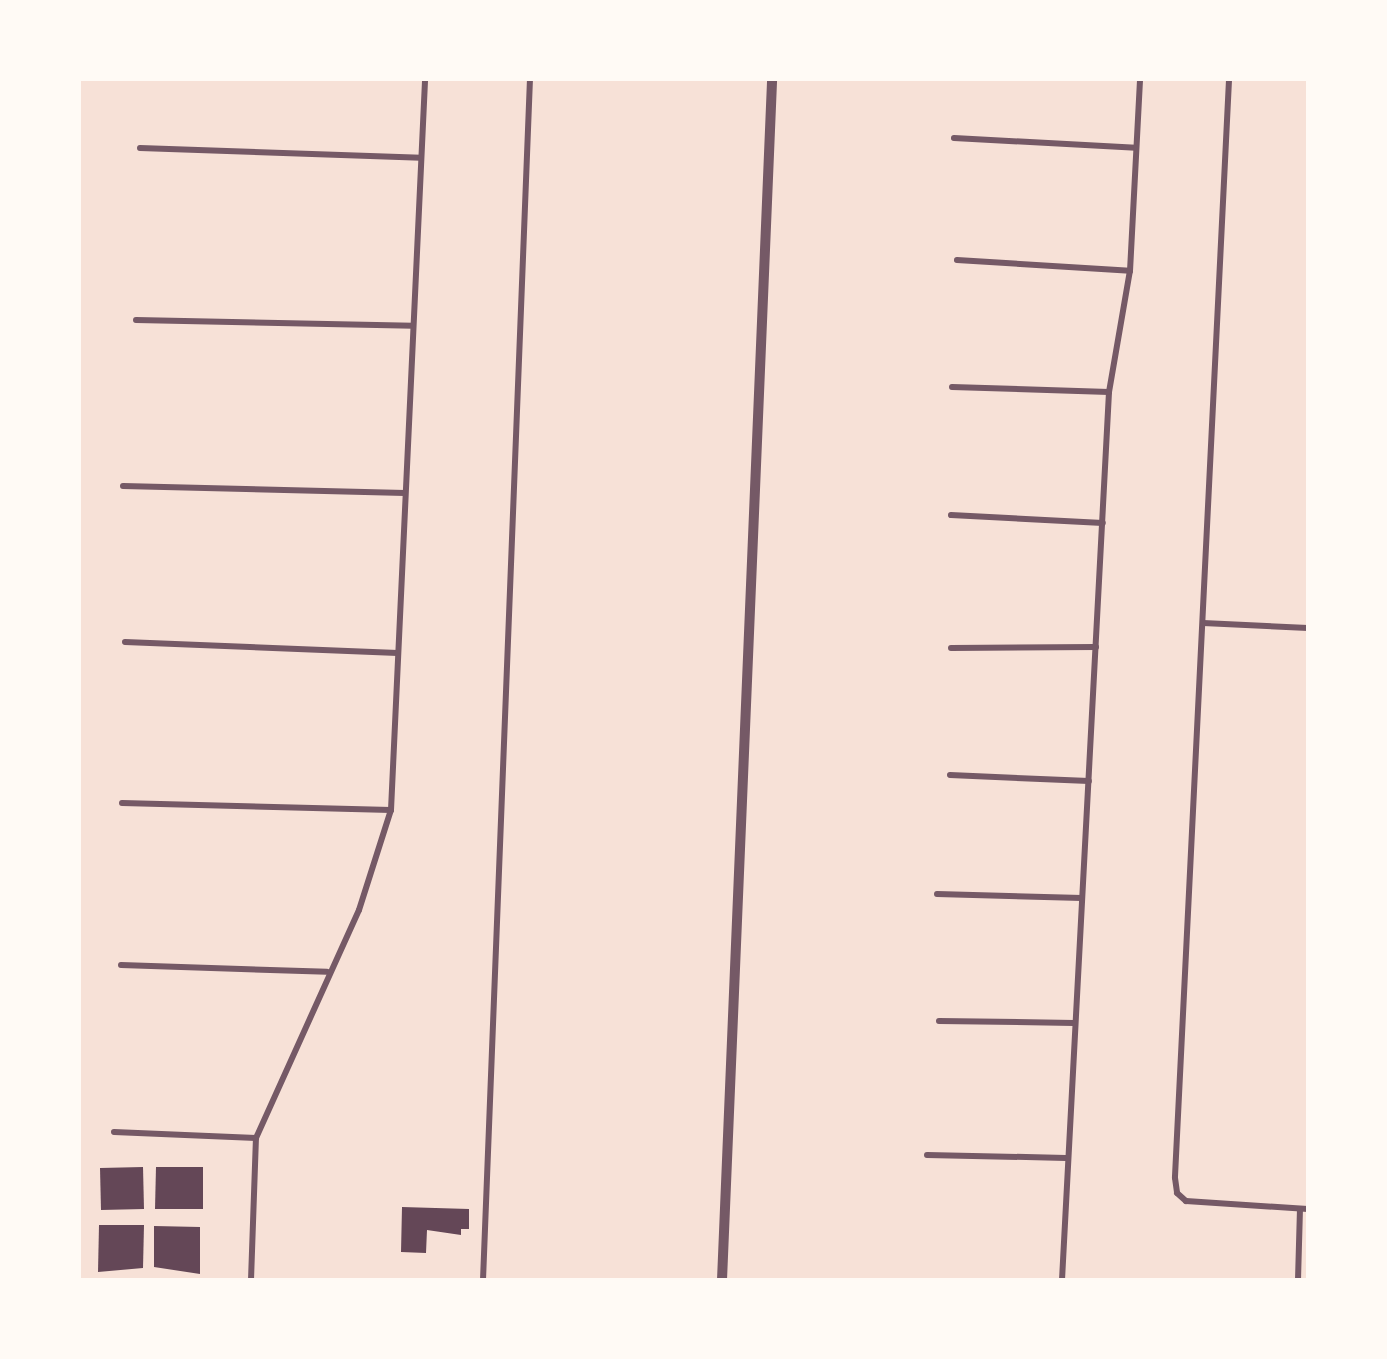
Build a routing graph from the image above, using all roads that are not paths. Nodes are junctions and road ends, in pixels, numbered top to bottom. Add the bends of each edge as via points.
1 (425, 80) edge
2 (530, 80) edge
3 (772, 80) edge
4 (1140, 80) edge
5 (1229, 80) edge
6 (954, 138) dead end
7 (140, 148) dead end
8 (1136, 148) junction
9 (421, 158) junction
10 (957, 260) dead end
11 (1130, 271) junction
12 (136, 320) dead end
13 (413, 326) junction
14 (952, 387) dead end
15 (1109, 392) junction
16 (123, 486) dead end
17 (405, 493) junction
18 (951, 515) dead end
19 (1103, 523) junction
20 (1203, 623) junction
21 (1308, 628) edge
22 (125, 642) dead end
23 (1096, 647) junction
24 (951, 648) dead end
25 (398, 653) junction
26 (950, 775) dead end
27 (1089, 781) junction
28 (122, 803) dead end
29 (392, 810) junction
30 (937, 894) dead end
31 (1082, 898) junction
32 (121, 965) dead end
33 (327, 972) junction
34 (939, 1021) dead end
35 (1074, 1023) junction
36 (114, 1132) dead end
37 (256, 1138) junction
38 (927, 1155) dead end
39 (1066, 1158) junction
40 (1304, 1209) edge
41 (251, 1280) edge
42 (483, 1280) edge
43 (722, 1280) edge
44 (1062, 1280) edge
45 (1298, 1280) edge

1 - 9 street
2 - 42 street
3 - 43 street
4 - 8 street
5 - 20 street
6 - 8 street
7 - 9 street
8 - 11 street
9 - 13 street
10 - 11 street
11 - 15 street
12 - 13 street
13 - 17 street
14 - 15 street
15 - 19 street
16 - 17 street
17 - 25 street
18 - 19 street
19 - 23 street
20 - 21 street
20 - 40 street via 1174,1178 1177,1193 1186,1201
22 - 25 street
23 - 24 street
23 - 27 street
25 - 29 street
26 - 27 street
27 - 31 street
28 - 29 street
29 - 33 street via 359,910
30 - 31 street
31 - 35 street
32 - 33 street
33 - 37 street
34 - 35 street
35 - 39 street
36 - 37 street
37 - 41 street
38 - 39 street
39 - 44 street
40 - 45 street

